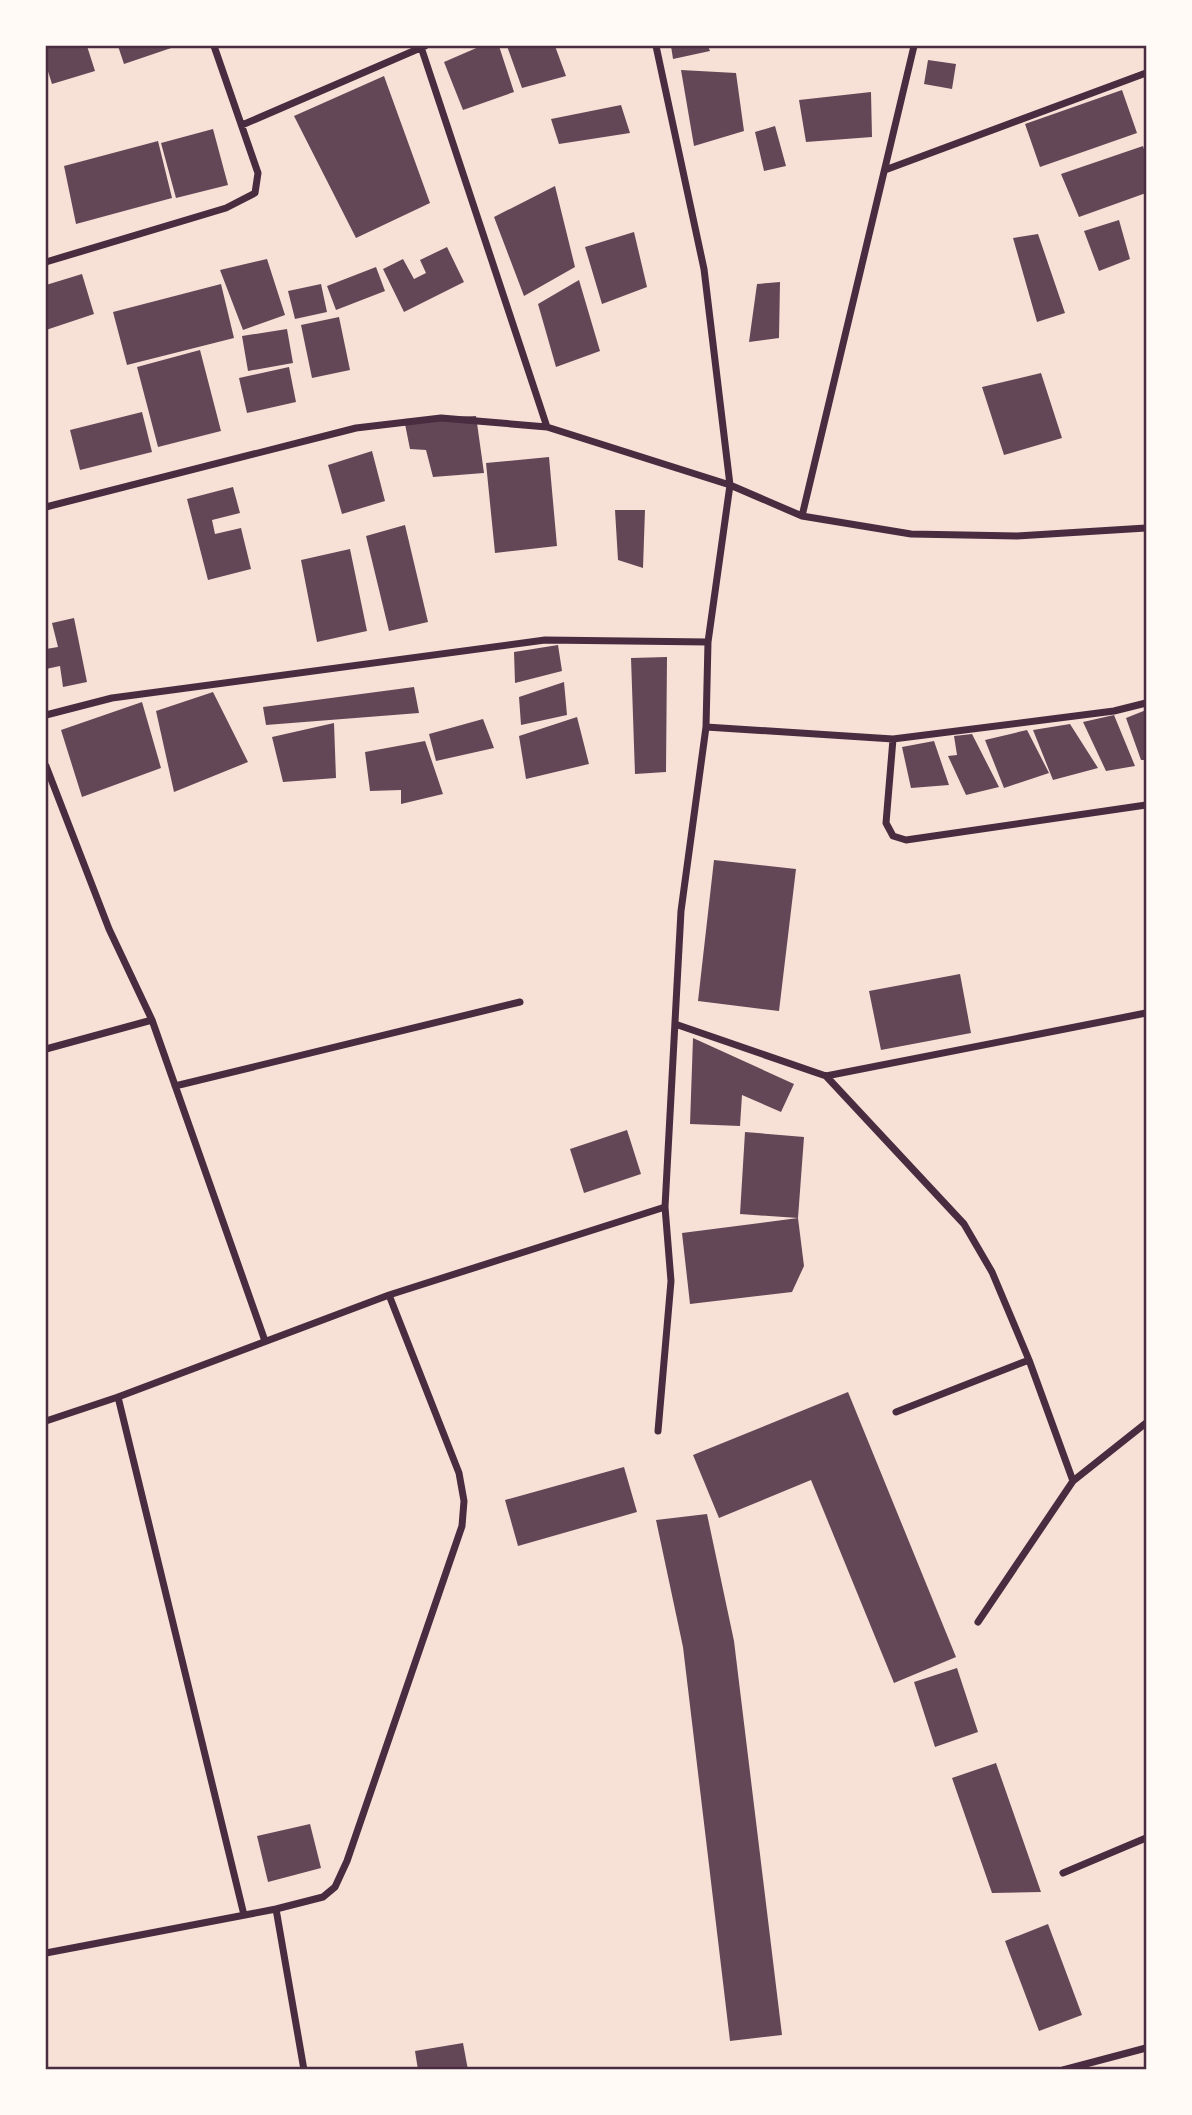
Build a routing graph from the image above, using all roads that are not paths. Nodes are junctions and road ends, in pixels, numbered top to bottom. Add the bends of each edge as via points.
1 (214, 46) edge
2 (423, 46) edge
3 (656, 46) edge
4 (914, 46) edge
5 (1146, 74) edge
6 (242, 125) junction
7 (884, 170) junction
8 (46, 262) edge
9 (547, 426) junction
10 (730, 485) junction
11 (46, 507) edge
12 (802, 516) junction
13 (1146, 527) edge
14 (708, 642) junction
15 (1146, 703) edge
16 (46, 715) edge
17 (706, 727) junction
18 (893, 738) junction
19 (46, 766) edge
20 (1146, 805) edge
21 (520, 1002) dead end
22 (1146, 1013) edge
23 (152, 1020) junction
24 (675, 1024) junction
25 (46, 1049) edge
26 (826, 1076) junction
27 (175, 1086) junction
28 (665, 1207) junction
29 (388, 1295) junction
30 (265, 1341) junction
31 (1029, 1360) junction
32 (118, 1397) junction
33 (896, 1412) dead end
34 (46, 1421) edge
35 (1146, 1423) edge
36 (658, 1431) dead end
37 (1073, 1481) junction
38 (978, 1622) dead end
39 (1146, 1838) edge
40 (1063, 1873) dead end
41 (276, 1909) junction
42 (244, 1915) junction
43 (46, 1953) edge
44 (1146, 2048) edge
45 (303, 2070) edge
46 (1063, 2070) edge

1 - 6 street
2 - 6 street
2 - 9 street
3 - 10 street via 704,269
4 - 7 street
5 - 7 street
6 - 8 street via 258,173 255,193 226,208
7 - 12 street
9 - 10 street
9 - 11 street via 441,418 356,428
10 - 12 street
10 - 14 street
12 - 13 street via 911,534 1017,536
14 - 16 street via 545,640 113,698
14 - 17 street
15 - 18 street via 1114,711
17 - 18 street
17 - 24 street via 681,911
18 - 20 street via 886,823 893,836 906,840
19 - 23 street via 109,929
21 - 27 street
22 - 26 street
23 - 25 street
23 - 27 street
24 - 26 street
24 - 28 street
26 - 31 street via 964,1224 992,1272
27 - 30 street
28 - 29 street
28 - 36 street via 671,1281
29 - 30 street
29 - 41 street via 459,1473 462,1526 335,1886 323,1897
30 - 32 street
31 - 33 street
31 - 37 street
32 - 34 street
32 - 42 street
35 - 37 street
37 - 38 street
39 - 40 street
41 - 42 street
41 - 45 street
42 - 43 street
44 - 46 street

